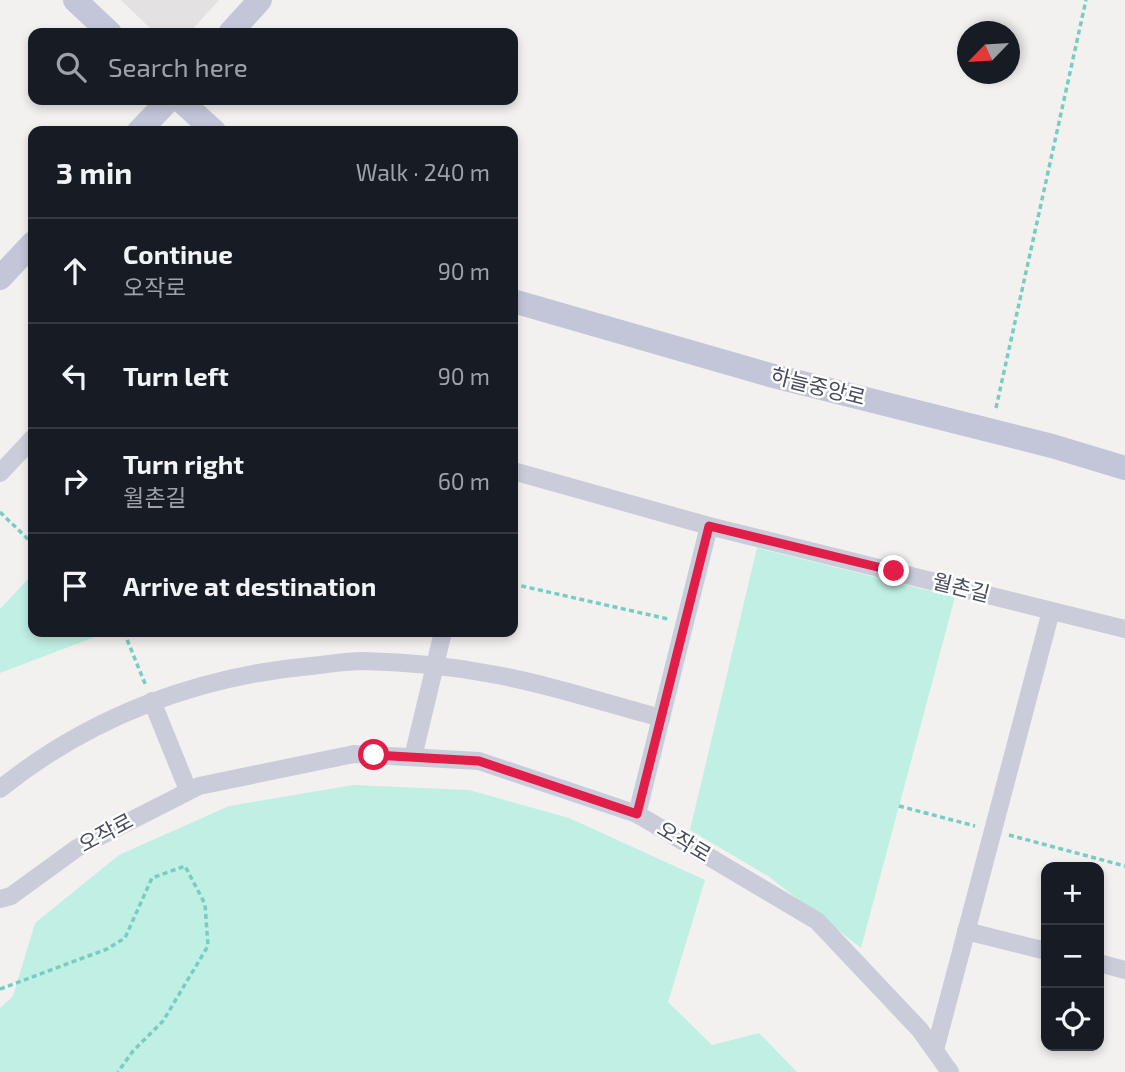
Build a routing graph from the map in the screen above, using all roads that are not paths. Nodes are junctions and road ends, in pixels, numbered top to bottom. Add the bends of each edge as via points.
1 (75, 0) edge
2 (260, 0) edge
3 (105, 28) edge
4 (235, 28) edge
5 (164, 105) edge
6 (185, 105) edge
7 (144, 126) edge
8 (209, 126) edge
9 (28, 248) edge
10 (0, 278) edge
11 (518, 302) edge
12 (28, 443) edge
13 (1125, 468) edge
14 (0, 472) edge
15 (518, 472) edge
16 (709, 526) junction
17 (1051, 611) junction
18 (1125, 629) edge
19 (442, 637) edge
20 (434, 666) junction
21 (152, 701) junction
22 (660, 719) junction
23 (413, 757) junction
24 (0, 789) edge
25 (188, 790) junction
26 (637, 814) junction
27 (0, 899) edge
28 (966, 931) junction
29 (1041, 950) edge
30 (1104, 964) edge
31 (1125, 970) edge
32 (935, 1050) junction
33 (950, 1072) edge

1 - 3 street
2 - 4 street
5 - 7 street
6 - 8 street
9 - 10 street
11 - 13 street, 하늘중앙로 via 770,375
12 - 14 street
15 - 16 street, 월촌길
16 - 17 street, 월촌길
16 - 22 street
17 - 18 street, 월촌길
17 - 28 street
19 - 20 street
20 - 21 street via 362,661 290,668 186,689
20 - 22 street via 548,687
20 - 23 street
21 - 24 street via 83,734
21 - 25 street
22 - 26 street
23 - 25 street, 오작로 via 354,754
23 - 26 street, 오작로 via 479,761
25 - 27 street, 오작로 via 77,848 11,896
26 - 32 street, 오작로 via 817,921
28 - 29 street
28 - 32 street
30 - 31 street
32 - 33 street, 오작로

